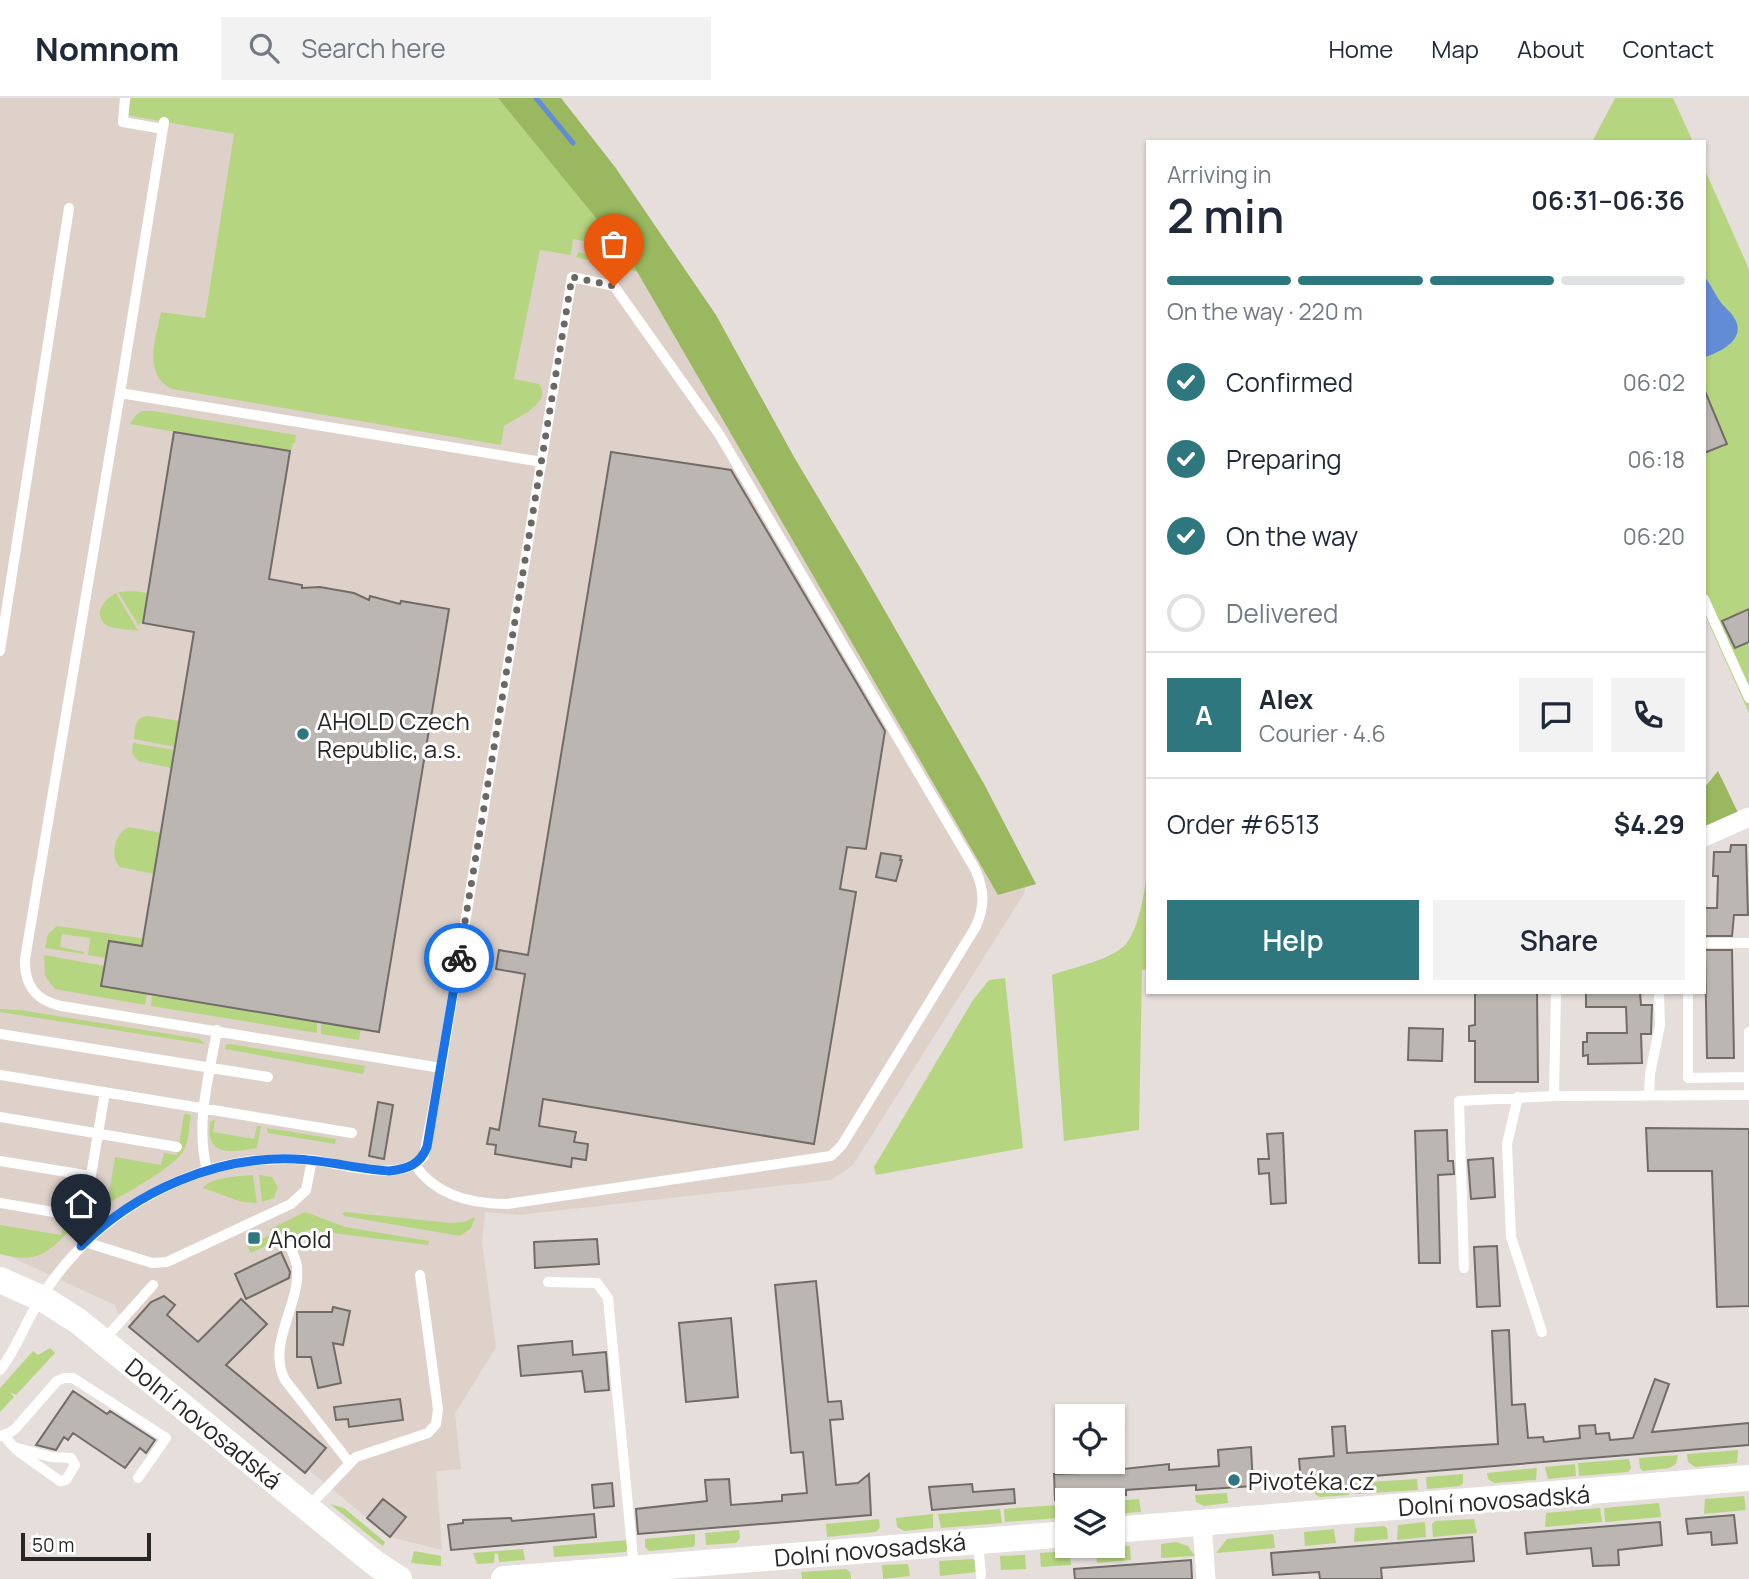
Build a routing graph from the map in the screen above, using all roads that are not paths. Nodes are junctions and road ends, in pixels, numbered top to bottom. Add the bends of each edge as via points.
1 (125, 98) edge
2 (69, 208) dead end
3 (120, 393) junction
4 (542, 462) junction
5 (5, 595) edge
6 (1706, 603) edge
7 (0, 651) edge
8 (1749, 698) edge
9 (1749, 817) edge
10 (1706, 836) edge
11 (1706, 943) edge
12 (1749, 943) edge
13 (1556, 994) edge
14 (1660, 994) edge
15 (1688, 994) edge
16 (217, 1030) junction
17 (1749, 1032) edge
18 (0, 1034) edge
19 (210, 1068) junction
20 (441, 1068) junction
21 (0, 1075) edge
22 (268, 1077) dead end
23 (1748, 1077) edge
24 (104, 1092) junction
25 (1649, 1095) junction
26 (1749, 1095) edge
27 (1554, 1096) junction
28 (1518, 1097) junction
29 (203, 1108) junction
30 (0, 1117) edge
31 (98, 1133) junction
32 (352, 1133) dead end
33 (177, 1147) dead end
34 (312, 1160) junction
35 (0, 1161) edge
36 (415, 1165) junction
37 (207, 1170) junction
38 (91, 1176) junction
39 (0, 1203) edge
40 (85, 1241) junction
41 (290, 1246) dead end
42 (1464, 1268) dead end
43 (420, 1276) dead end
44 (0, 1280) edge
45 (548, 1282) dead end
46 (153, 1285) dead end
47 (41, 1297) junction
48 (1542, 1332) dead end
49 (103, 1341) junction
50 (0, 1370) edge
51 (2, 1435) edge
52 (14, 1447) junction
53 (349, 1462) junction
54 (138, 1478) dead end
55 (1749, 1478) edge
56 (308, 1507) junction
57 (1202, 1522) junction
58 (1125, 1529) edge
59 (1055, 1535) edge
60 (978, 1541) junction
61 (634, 1568) junction
62 (981, 1576) dead end
63 (400, 1579) edge
64 (504, 1579) edge
65 (1206, 1579) edge

1 - 3 lane via 123,122 164,126
2 - 5 lane
3 - 4 lane
3 - 16 lane via 25,971 32,990 48,1003
4 - 20 lane
4 - 36 lane via 572,277 614,286 719,434 975,869 983,906 975,928 831,1156 507,1204 447,1194 428,1182
5 - 7 lane
6 - 8 lane
9 - 10 street
11 - 12 lane
13 - 27 lane
14 - 25 lane
15 - 23 lane via 1688,1078
16 - 19 lane
16 - 20 lane
17 - 23 lane
18 - 19 lane
19 - 22 lane
19 - 29 lane
20 - 36 lane via 427,1147
21 - 24 lane
23 - 26 lane
24 - 29 lane
24 - 31 lane
25 - 26 lane
25 - 27 lane
27 - 28 lane
28 - 42 lane via 1459,1101
28 - 48 lane via 1507,1144 1511,1237
29 - 32 lane
29 - 37 lane via 201,1145
30 - 31 lane
31 - 33 lane
31 - 38 lane
34 - 36 lane via 389,1171
34 - 37 lane via 258,1160
34 - 40 lane via 306,1190 292,1204 167,1262 152,1263
35 - 38 lane
37 - 40 lane via 141,1200
38 - 39 lane via 85,1209 76,1215
40 - 47 lane
41 - 53 lane via 297,1279 280,1369
43 - 53 lane via 438,1409 436,1424 428,1433
44 - 47 main road, Dolní novosadská
45 - 61 lane via 597,1283 608,1298
46 - 49 lane
47 - 49 main road, Dolní novosadská
47 - 50 lane
49 - 56 main road, Dolní novosadská
51 - 52 lane
51 - 54 lane via 15,1429 57,1381 73,1378 166,1438
52 - 52 lane via 60,1481 66,1480 75,1465 71,1458
53 - 56 lane
55 - 57 main road, Dolní novosadská
56 - 63 main road, Dolní novosadská
57 - 58 main road, Dolní novosadská
57 - 65 street
59 - 60 main road, Dolní novosadská
60 - 61 main road, Dolní novosadská
60 - 62 lane
61 - 64 main road, Dolní novosadská

